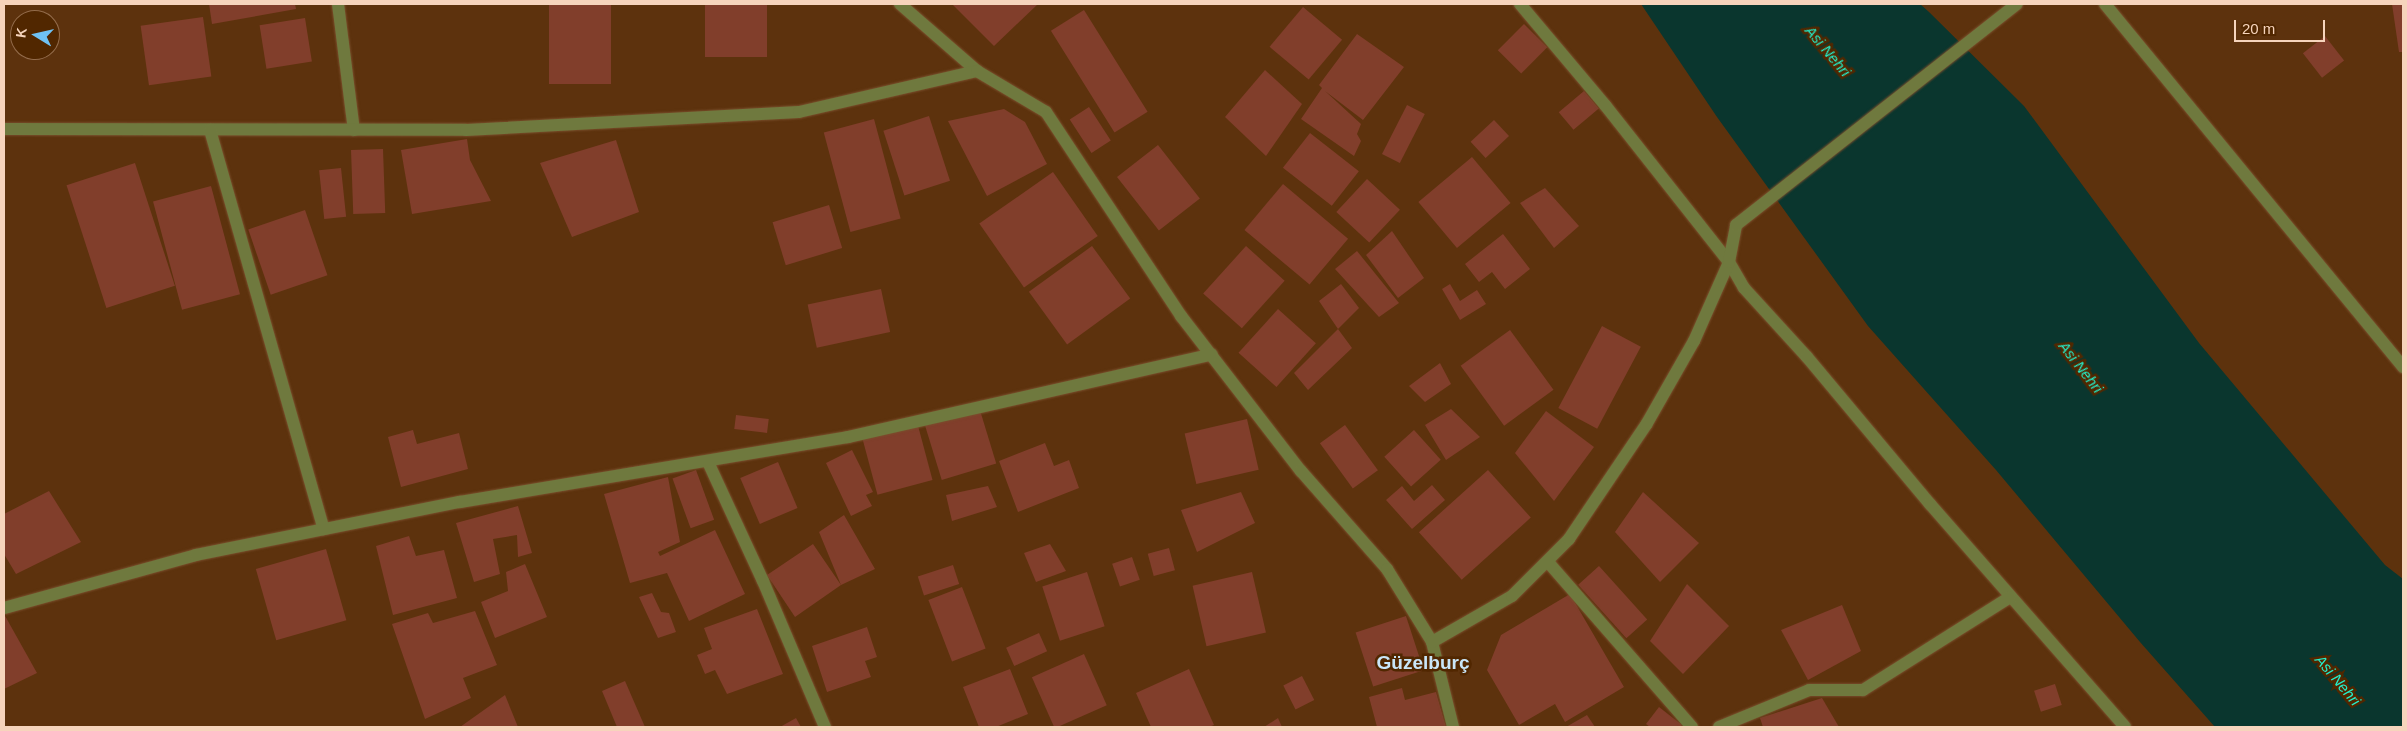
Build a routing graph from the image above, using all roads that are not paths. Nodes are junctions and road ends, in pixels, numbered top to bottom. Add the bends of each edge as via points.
1 (338, 4) edge
2 (900, 4) edge
3 (1520, 4) edge
4 (2017, 4) edge
5 (2105, 4) edge
6 (977, 72) junction
7 (4, 129) edge
8 (210, 130) junction
9 (354, 130) junction
10 (1729, 262) junction
11 (1212, 354) junction
12 (2403, 367) edge
13 (708, 462) junction
14 (324, 529) junction
15 (1548, 562) junction
16 (2010, 597) junction
17 (4, 608) edge
18 (1432, 642) junction
19 (825, 727) edge
20 (1453, 727) edge
21 (1692, 727) edge
22 (1719, 727) edge
23 (2125, 727) edge

1 - 9 street
2 - 6 street
3 - 10 street
4 - 10 street via 1736,225
5 - 12 street
6 - 9 street via 799,112 466,130
6 - 11 street via 1046,112 1181,316
7 - 8 street
8 - 9 street
8 - 14 street
10 - 15 street via 1694,341 1646,425 1569,539
10 - 16 street via 1744,288 1807,357
11 - 13 street via 848,438
11 - 18 street via 1301,471 1387,569
13 - 14 street via 460,502
13 - 19 street
14 - 17 street via 196,555
15 - 18 street via 1512,596
15 - 21 street
16 - 22 street via 1863,690 1809,690
16 - 23 street
18 - 20 street

